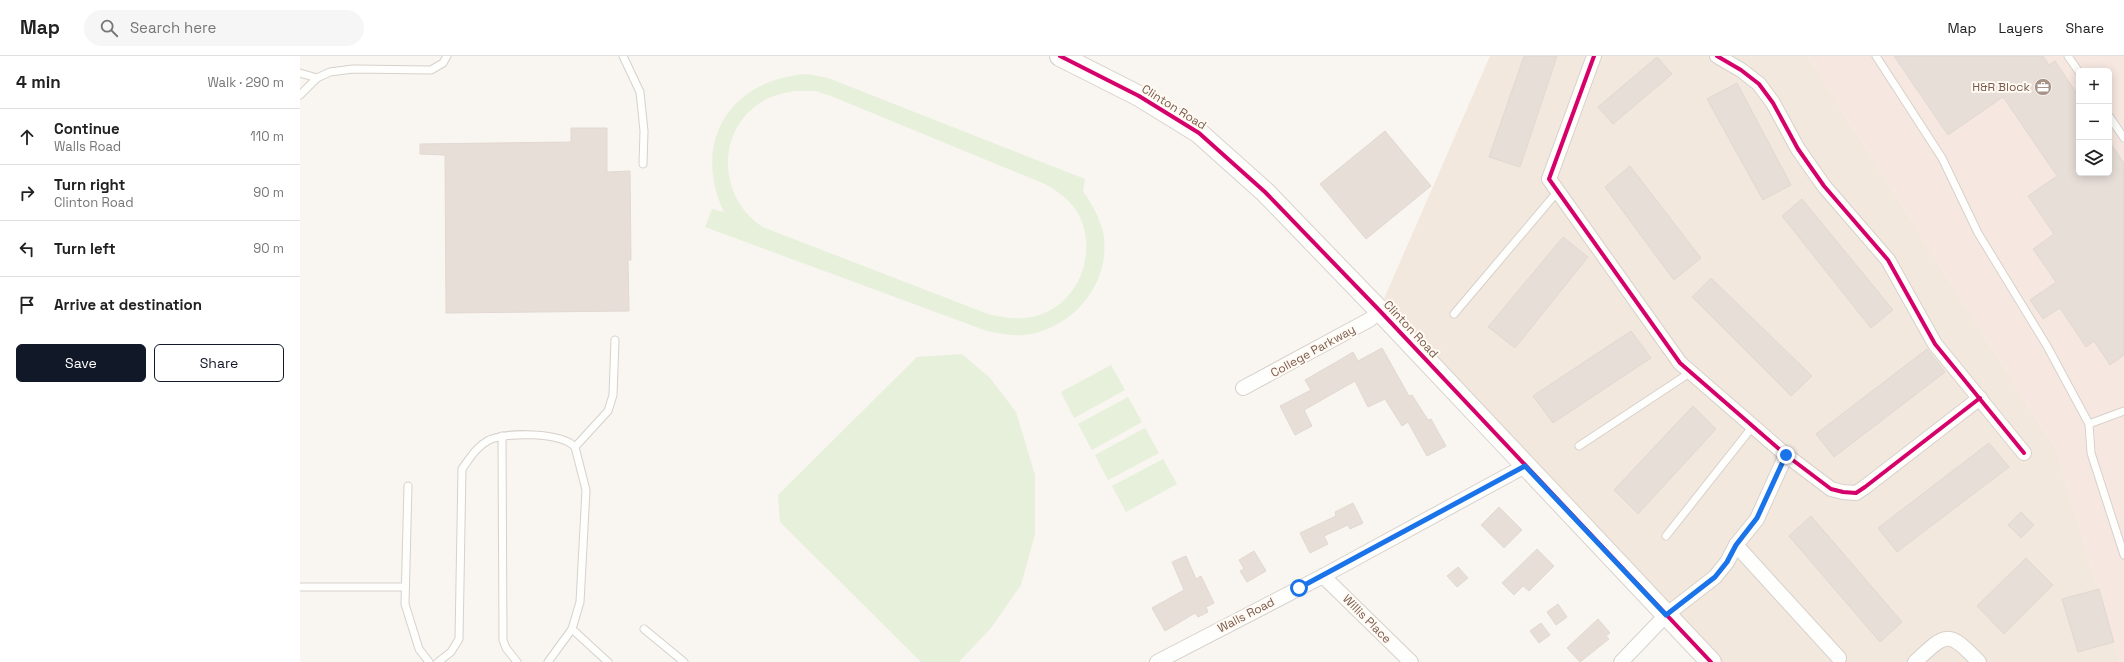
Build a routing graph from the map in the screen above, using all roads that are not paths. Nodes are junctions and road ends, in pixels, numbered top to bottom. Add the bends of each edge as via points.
1 (447, 56) edge
2 (623, 56) edge
3 (1060, 56) edge
4 (1594, 56) edge
5 (1717, 56) edge
6 (1876, 56) edge
7 (2068, 56) edge
8 (2076, 68) edge
9 (300, 73) edge
10 (317, 78) junction
11 (300, 96) edge
12 (2112, 120) edge
13 (2124, 138) edge
14 (643, 164) dead end
15 (1558, 192) junction
16 (1380, 311) junction
17 (1454, 314) dead end
18 (615, 340) dead end
19 (1691, 372) junction
20 (1243, 388) dead end
21 (1980, 398) junction
22 (2124, 411) edge
23 (2088, 424) junction
24 (1753, 426) junction
25 (502, 436) junction
26 (1579, 446) dead end
27 (575, 447) junction
28 (2024, 453) dead end
29 (1786, 455) junction
30 (1525, 466) junction
31 (408, 486) dead end
32 (1666, 536) dead end
33 (1736, 545) junction
34 (2124, 555) edge
35 (1323, 576) junction
36 (300, 587) edge
37 (405, 587) junction
38 (1666, 615) junction
39 (572, 629) junction
40 (644, 629) dead end
41 (1839, 658) dead end
42 (429, 662) edge
43 (438, 662) edge
44 (517, 662) edge
45 (548, 662) edge
46 (608, 662) edge
47 (684, 662) edge
48 (1157, 662) edge
49 (1411, 662) edge
50 (1621, 662) edge
51 (1711, 662) edge
52 (1915, 662) edge
53 (1979, 662) edge

1 - 10 lane via 443,63 431,70 353,69 330,72
2 - 14 lane via 640,92 644,131
3 - 16 street, Clinton Road via 1139,96 1199,134 1265,192
4 - 15 street via 1549,179
5 - 21 street via 1759,84 1773,103 1798,149 1824,186 1888,260 1935,344
6 - 23 lane via 1942,158 1978,233 2047,346
7 - 8 lane
9 - 10 lane
10 - 11 lane
12 - 13 lane
15 - 17 lane
15 - 19 street via 1680,363
16 - 20 street, College Parkway via 1369,320
16 - 30 street, Clinton Road
18 - 27 lane via 613,395 608,411
19 - 24 street
19 - 26 lane
21 - 28 street
21 - 29 street via 1856,493 1831,489
22 - 23 lane
23 - 34 lane via 2091,453
24 - 29 street
24 - 32 lane
25 - 27 lane via 553,437
25 - 43 lane via 489,440 476,449 462,469 459,639 451,652
25 - 44 lane via 503,640
27 - 39 lane via 586,490 580,602
29 - 33 street via 1757,518
30 - 35 street, Walls Road
30 - 38 street, Clinton Road
31 - 37 lane
33 - 38 street via 1715,577
33 - 41 street
35 - 48 street, Walls Road
35 - 49 street, Willis Place
36 - 37 lane
37 - 42 lane via 404,604 419,649
38 - 50 street
38 - 51 street, Clinton Road
39 - 45 lane
39 - 46 lane
40 - 47 lane
52 - 53 street via 1938,640 1950,638 1959,641

